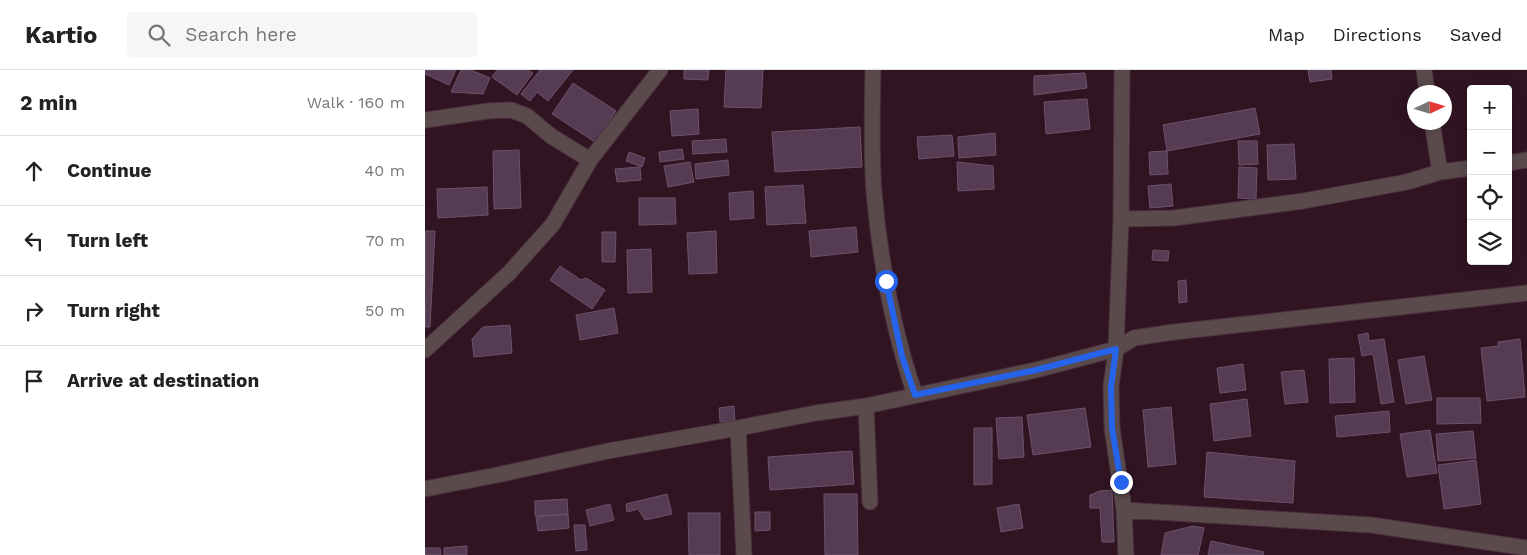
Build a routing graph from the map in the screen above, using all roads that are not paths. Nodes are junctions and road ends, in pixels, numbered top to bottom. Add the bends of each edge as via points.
1 (873, 70) edge
2 (1122, 70) edge
3 (1424, 70) edge
4 (653, 72) edge
5 (1426, 85) edge
6 (425, 120) edge
7 (1433, 130) edge
8 (590, 160) junction
9 (1527, 160) edge
10 (1512, 162) edge
11 (1467, 169) edge
12 (1440, 172) junction
13 (1121, 219) junction
14 (1527, 293) edge
15 (1116, 349) junction
16 (425, 350) edge
17 (915, 395) junction
18 (866, 406) junction
19 (738, 428) junction
20 (425, 489) edge
21 (870, 502) dead end
22 (1124, 510) junction
23 (1527, 548) edge
24 (744, 555) edge
25 (1126, 555) edge

1 - 17 street via 876,203 886,281 902,356
2 - 13 street
3 - 5 street
4 - 8 street
6 - 8 street via 511,110 527,116 551,136
7 - 12 street
8 - 16 street via 553,224 509,273
9 - 10 street
11 - 12 street
12 - 13 street via 1407,182 1303,201 1174,218
13 - 15 street
14 - 15 street via 1174,332 1134,338
15 - 17 street via 1036,370
15 - 22 street via 1111,387 1112,428
17 - 18 street
18 - 19 street
18 - 21 street
19 - 20 street
19 - 24 street
22 - 23 street via 1371,526
22 - 25 street

